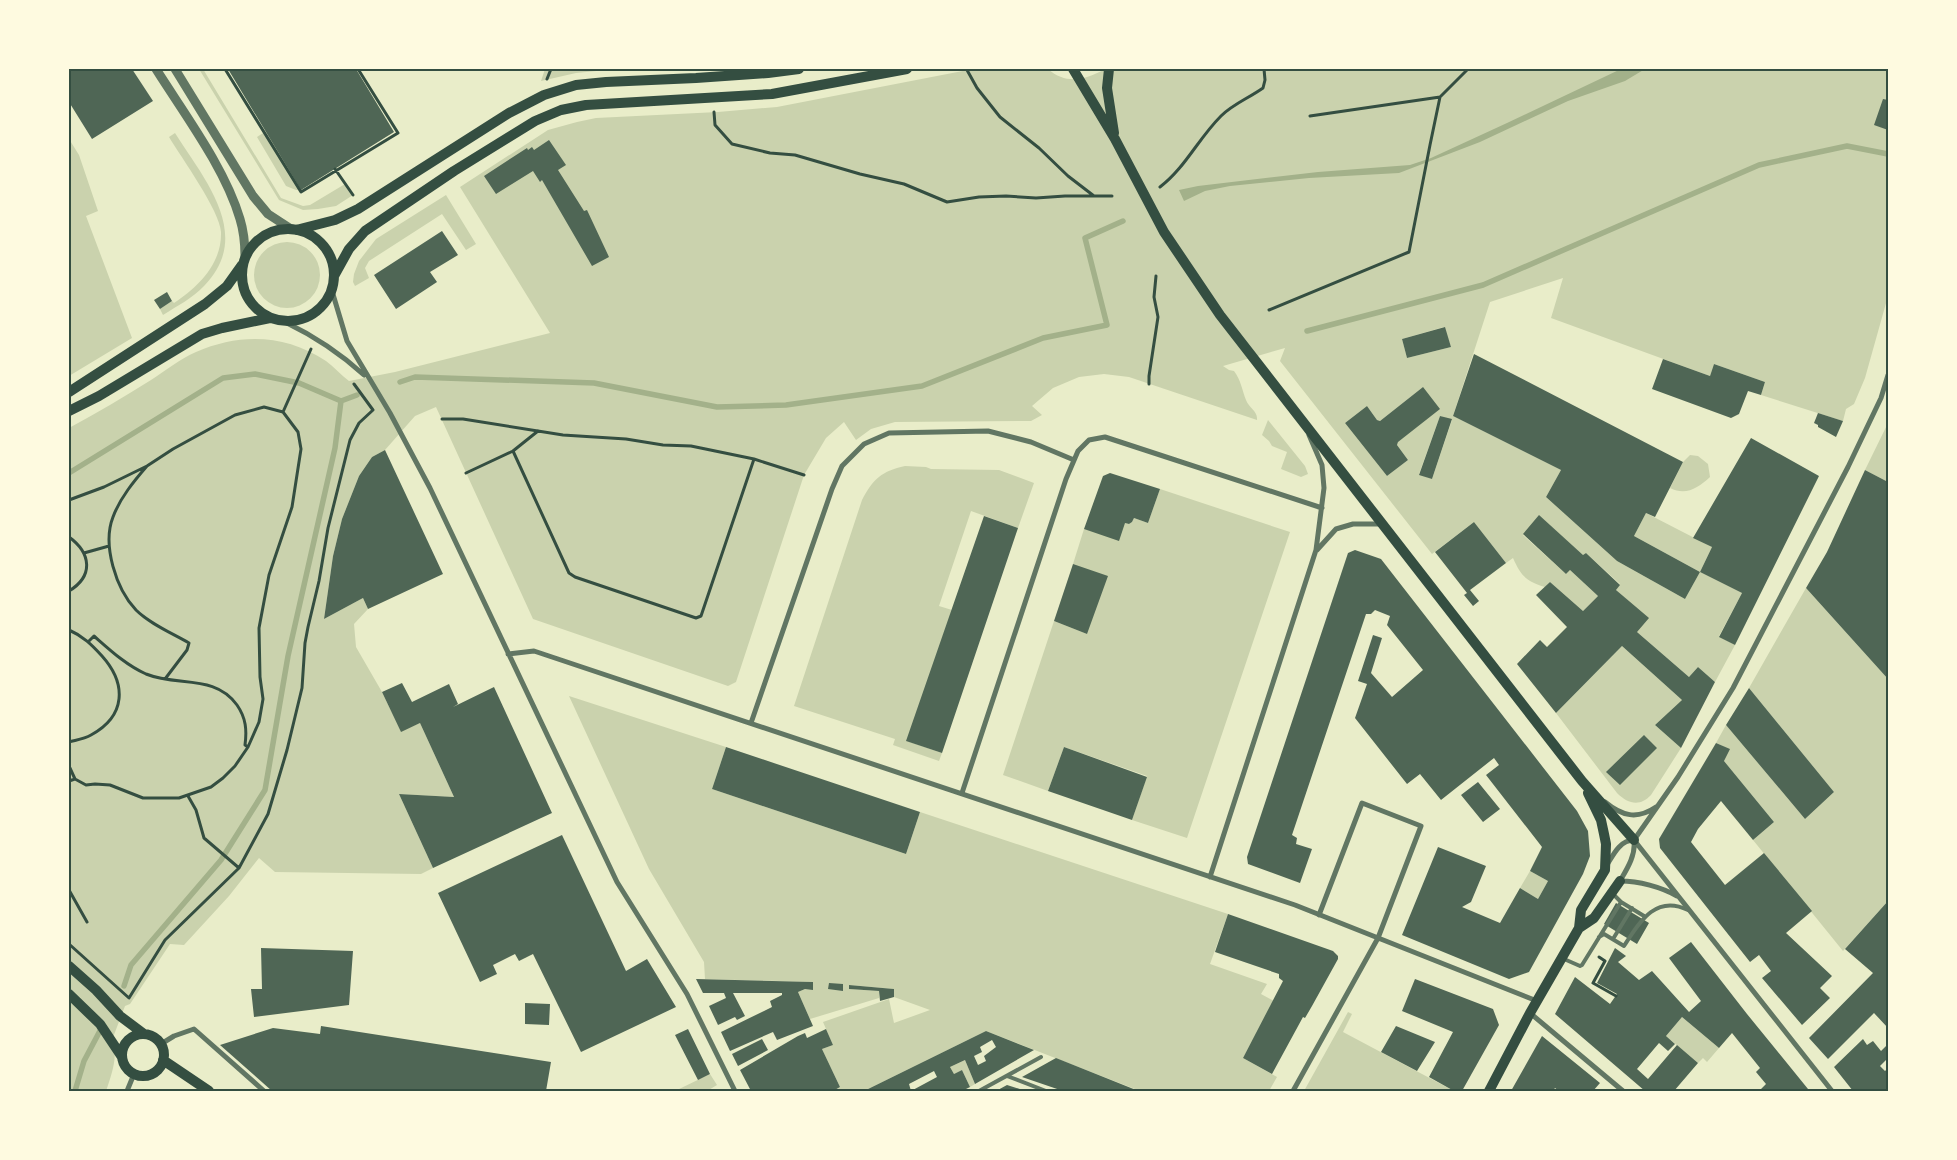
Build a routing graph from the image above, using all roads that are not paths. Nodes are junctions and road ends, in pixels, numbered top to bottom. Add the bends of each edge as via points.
1 (156, 69) edge
2 (174, 69) edge
3 (795, 69) edge
4 (907, 69) edge
5 (1072, 69) edge
6 (1109, 69) edge
7 (750, 71) edge
8 (1116, 139) junction
9 (294, 230) junction
10 (244, 261) junction
11 (334, 276) junction
12 (332, 291) junction
13 (270, 318) junction
14 (285, 322) junction
15 (1888, 375) edge
16 (368, 378) junction
17 (69, 392) edge
18 (69, 411) edge
19 (1302, 420) junction
20 (1074, 460) junction
21 (1322, 508) junction
22 (1382, 524) junction
23 (1316, 550) junction
24 (508, 654) junction
25 (751, 723) junction
26 (1582, 781) junction
27 (962, 794) junction
28 (1658, 806) junction
29 (1634, 840) junction
30 (1605, 870) junction
31 (1210, 877) junction
32 (1620, 882) junction
33 (1611, 893) junction
34 (1683, 901) junction
35 (1621, 902) junction
36 (1632, 908) junction
37 (1692, 912) junction
38 (1319, 915) junction
39 (1644, 916) junction
40 (1579, 928) junction
41 (1599, 937) junction
42 (1378, 938) junction
43 (1613, 939) junction
44 (1562, 960) junction
45 (69, 966) edge
46 (69, 994) edge
47 (1537, 1001) junction
48 (1530, 1012) junction
49 (144, 1034) junction
50 (160, 1044) junction
51 (122, 1057) junction
52 (1041, 1057) dead end
53 (163, 1060) junction
54 (134, 1074) junction
55 (1007, 1076) junction
56 (127, 1091) edge
57 (209, 1091) edge
58 (264, 1091) edge
59 (735, 1091) edge
60 (979, 1091) edge
61 (1046, 1091) edge
62 (1293, 1091) edge
63 (1488, 1091) edge
64 (1623, 1091) edge
65 (1832, 1091) edge

1 - 10 street via 233,198 242,229
2 - 9 street via 253,196 268,214
3 - 7 main road
4 - 11 main road via 772,94 586,105 561,110 535,121 454,171 365,231 349,249
5 - 8 main road
6 - 8 main road via 1107,88
7 - 9 main road via 576,85 544,95 509,113 358,209 335,220
8 - 19 main road via 1164,232 1220,315
9 - 10 main road via 277,230 263,236 253,245
9 - 11 main road via 309,234 328,251
10 - 13 main road via 244,290 255,307
10 - 17 main road via 227,286 206,304
11 - 12 main road
12 - 14 main road via 314,314
12 - 16 street via 347,340
13 - 14 main road
13 - 18 main road via 202,334
14 - 16 street via 344,356
15 - 28 street via 1881,398 1848,467 1741,673
16 - 24 street via 430,488
19 - 21 street via 1322,465
19 - 22 main road
20 - 21 street via 1089,440 1105,437
20 - 25 street via 1031,442 988,431 889,433 864,444 842,466 835,482
20 - 27 street
21 - 23 street
22 - 23 street via 1353,524 1336,529
22 - 26 main road
23 - 31 street
24 - 25 street via 534,650
24 - 59 street via 616,882 687,994
25 - 27 street
26 - 28 street via 1608,804 1628,815 1644,814
26 - 29 main road
26 - 30 main road via 1601,820 1606,844
27 - 31 street
28 - 29 street
29 - 30 street via 1622,844
29 - 32 street via 1631,860
29 - 34 street
30 - 40 main road via 1581,910
31 - 38 street
32 - 33 main road
32 - 34 street via 1662,889
33 - 35 lane
33 - 40 main road via 1594,918
34 - 37 street
35 - 36 lane
35 - 41 lane
36 - 39 lane
36 - 43 lane
37 - 39 lane via 1681,907 1668,907
37 - 65 street
38 - 42 street
38 - 42 street via 1362,803 1421,826
39 - 43 lane via 1624,946
40 - 44 main road
41 - 43 lane via 1604,934
41 - 44 lane via 1581,966
42 - 47 street
42 - 62 street
44 - 47 main road
45 - 49 main road via 120,1016
46 - 51 main road via 100,1024
47 - 48 main road
48 - 63 main road
48 - 64 street
49 - 50 main road
49 - 51 main road via 130,1038
50 - 53 main road
50 - 58 street via 194,1030
51 - 54 main road via 128,1070
52 - 55 lane
53 - 54 main road via 148,1075
53 - 57 main road
54 - 56 street
55 - 60 lane
55 - 61 lane

